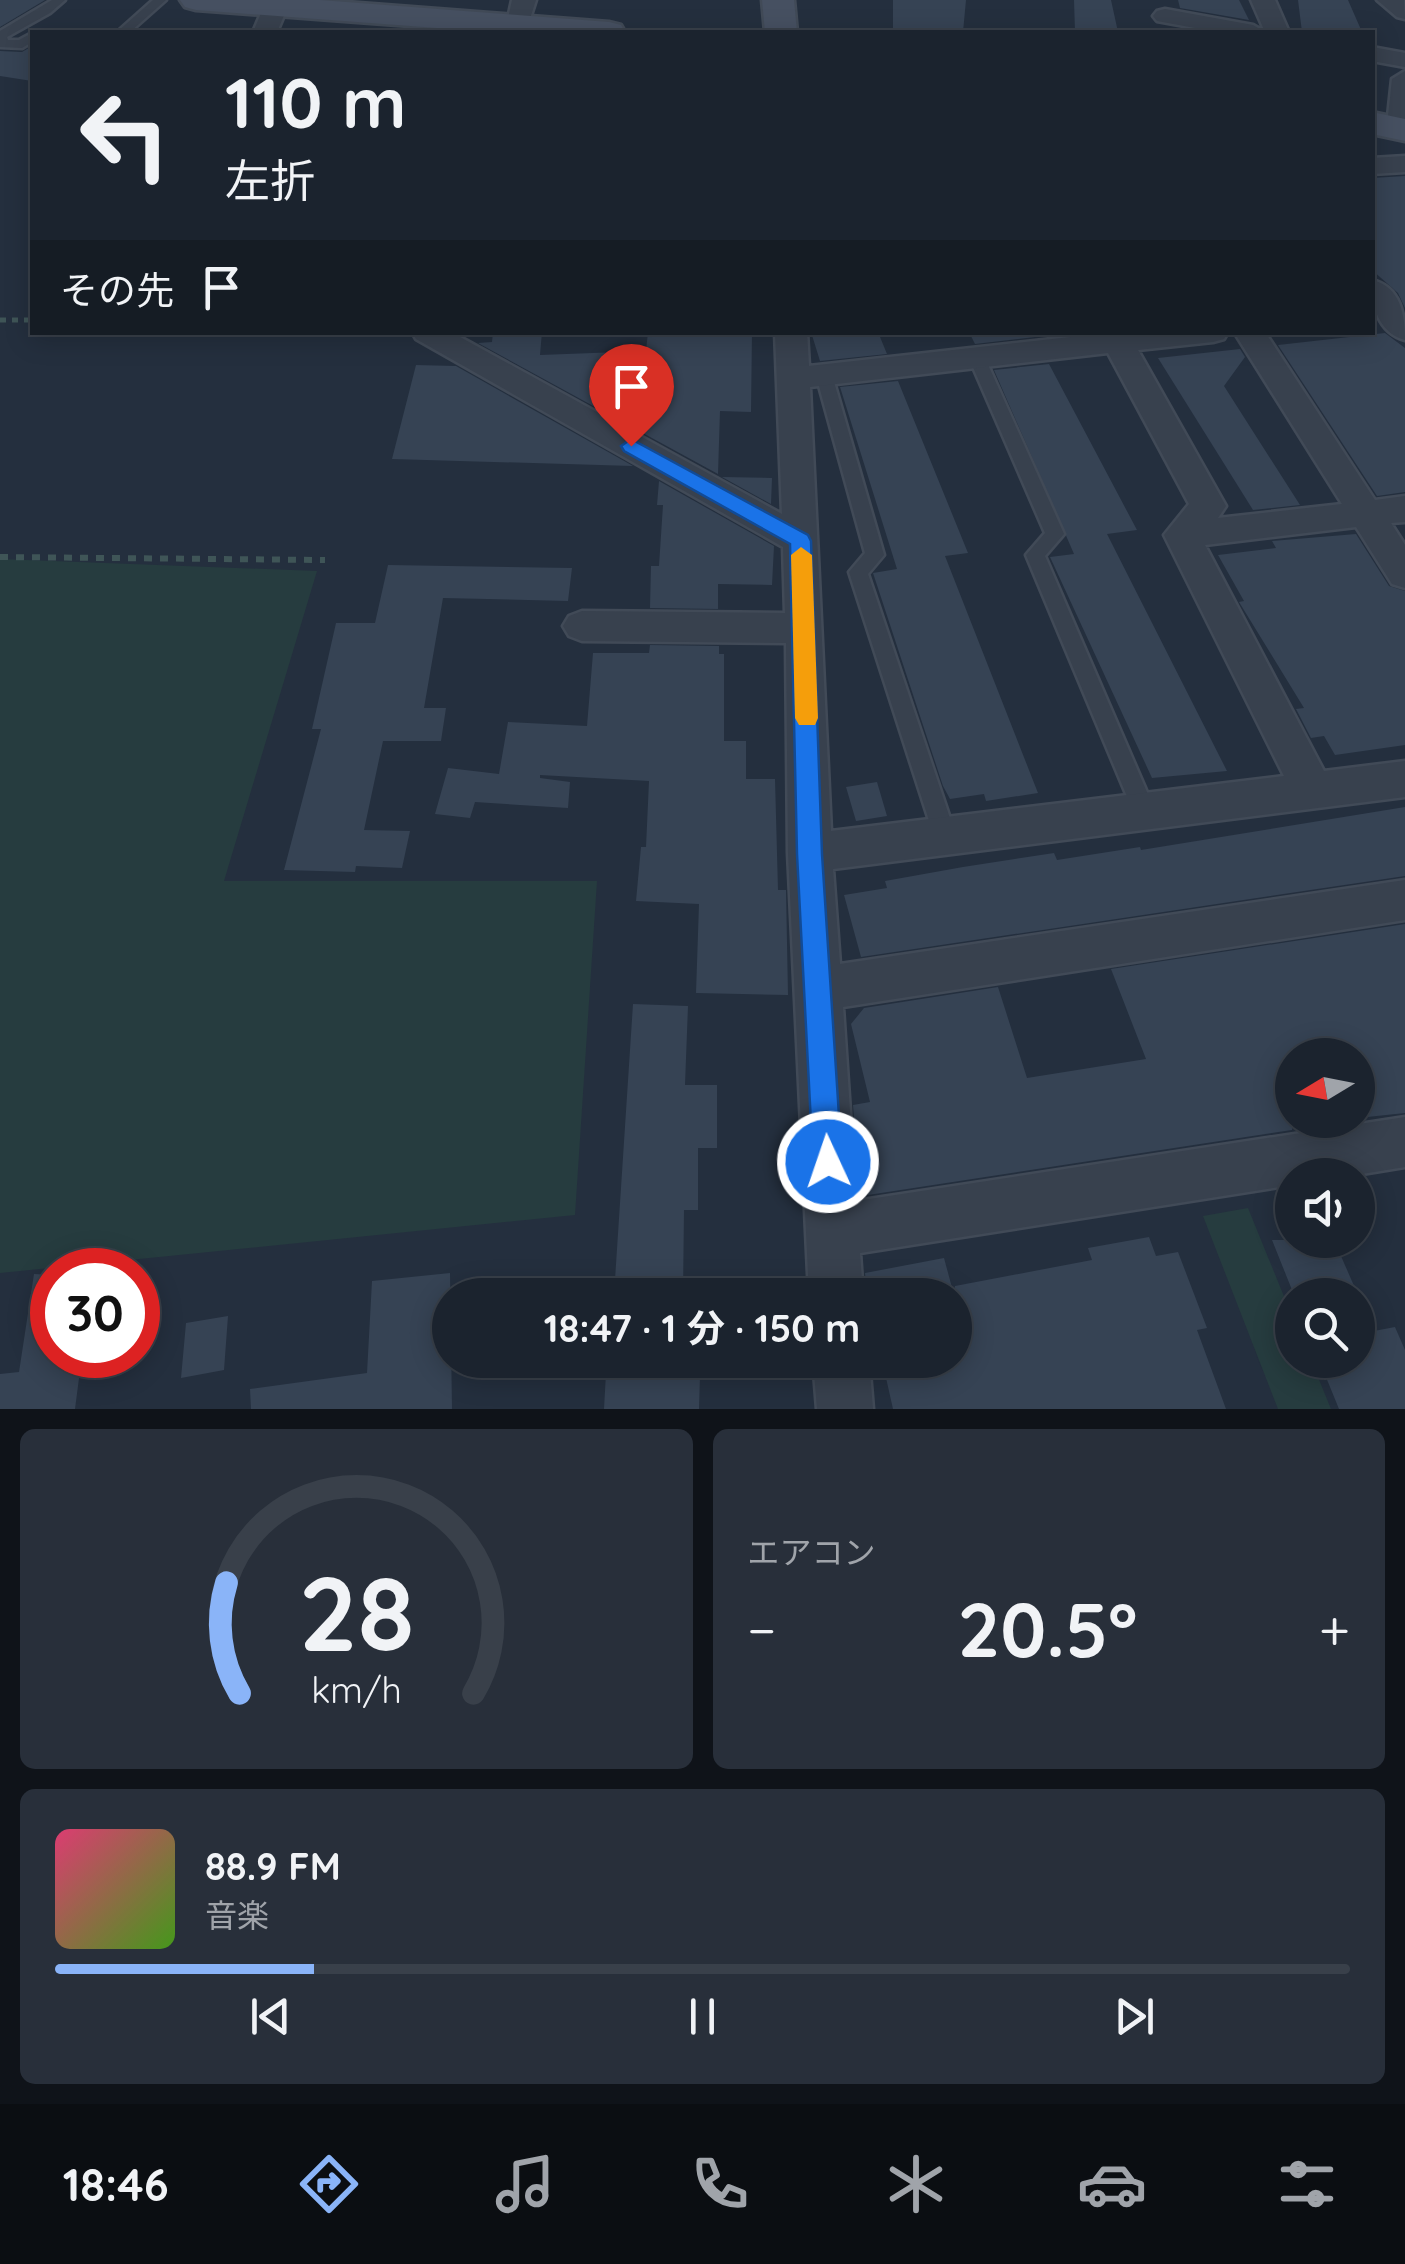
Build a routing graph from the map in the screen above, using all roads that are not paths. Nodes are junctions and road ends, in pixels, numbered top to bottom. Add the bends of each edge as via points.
1 (60, 0) edge
2 (160, 0) edge
3 (196, 0) edge
4 (778, 0) edge
5 (1263, 0) edge
6 (1390, 0) edge
7 (46, 12) junction
8 (522, 12) edge
9 (1405, 12) edge
10 (1165, 16) edge
11 (270, 19) edge
12 (421, 25) edge
13 (43, 30) edge
14 (125, 30) edge
15 (600, 30) edge
16 (781, 30) edge
17 (1242, 30) edge
18 (1276, 30) edge
19 (30, 38) edge
20 (1375, 55) edge
21 (1405, 60) edge
22 (1405, 79) edge
23 (1405, 119) edge
24 (1375, 124) edge
25 (1405, 130) edge
26 (1405, 164) edge
27 (1375, 166) edge
28 (1375, 294) edge
29 (1394, 320) edge
30 (432, 335) edge
31 (793, 335) edge
32 (1168, 335) edge
33 (1251, 335) edge
34 (1093, 340) edge
35 (977, 358) junction
36 (809, 377) junction
37 (1405, 510) edge
38 (1366, 514) junction
39 (1182, 535) junction
40 (800, 541) junction
41 (1405, 574) edge
42 (582, 626) dead end
43 (805, 628) junction
44 (1405, 779) edge
45 (1313, 791) junction
46 (1145, 812) junction
47 (946, 839) junction
48 (810, 854) junction
49 (1405, 900) edge
50 (818, 989) junction
51 (1405, 1142) edge
52 (832, 1232) junction
53 (835, 1278) edge
54 (842, 1378) edge
55 (845, 1409) edge

1 - 7 lane
2 - 14 lane
3 - 11 main road
4 - 16 main road
5 - 18 street
6 - 9 street
7 - 13 lane via 50,19
7 - 19 lane via 0,36 4,44
8 - 12 main road
8 - 15 main road
10 - 17 street
11 - 12 main road
20 - 21 street
22 - 23 street
24 - 25 main road
26 - 27 street
28 - 29 street
30 - 40 street
31 - 36 street
32 - 34 street
33 - 38 street
34 - 35 street
34 - 39 street via 1208,506
35 - 36 street
35 - 46 lane via 1055,534 1035,555
36 - 40 street
36 - 47 lane via 875,554 858,572
37 - 38 street
38 - 39 street
38 - 41 street
39 - 45 street
40 - 43 street
42 - 43 street
43 - 48 street
44 - 45 street
45 - 46 street
46 - 47 street
47 - 48 street
48 - 50 street
49 - 50 street
50 - 52 street
51 - 52 street
52 - 53 street
54 - 55 street

